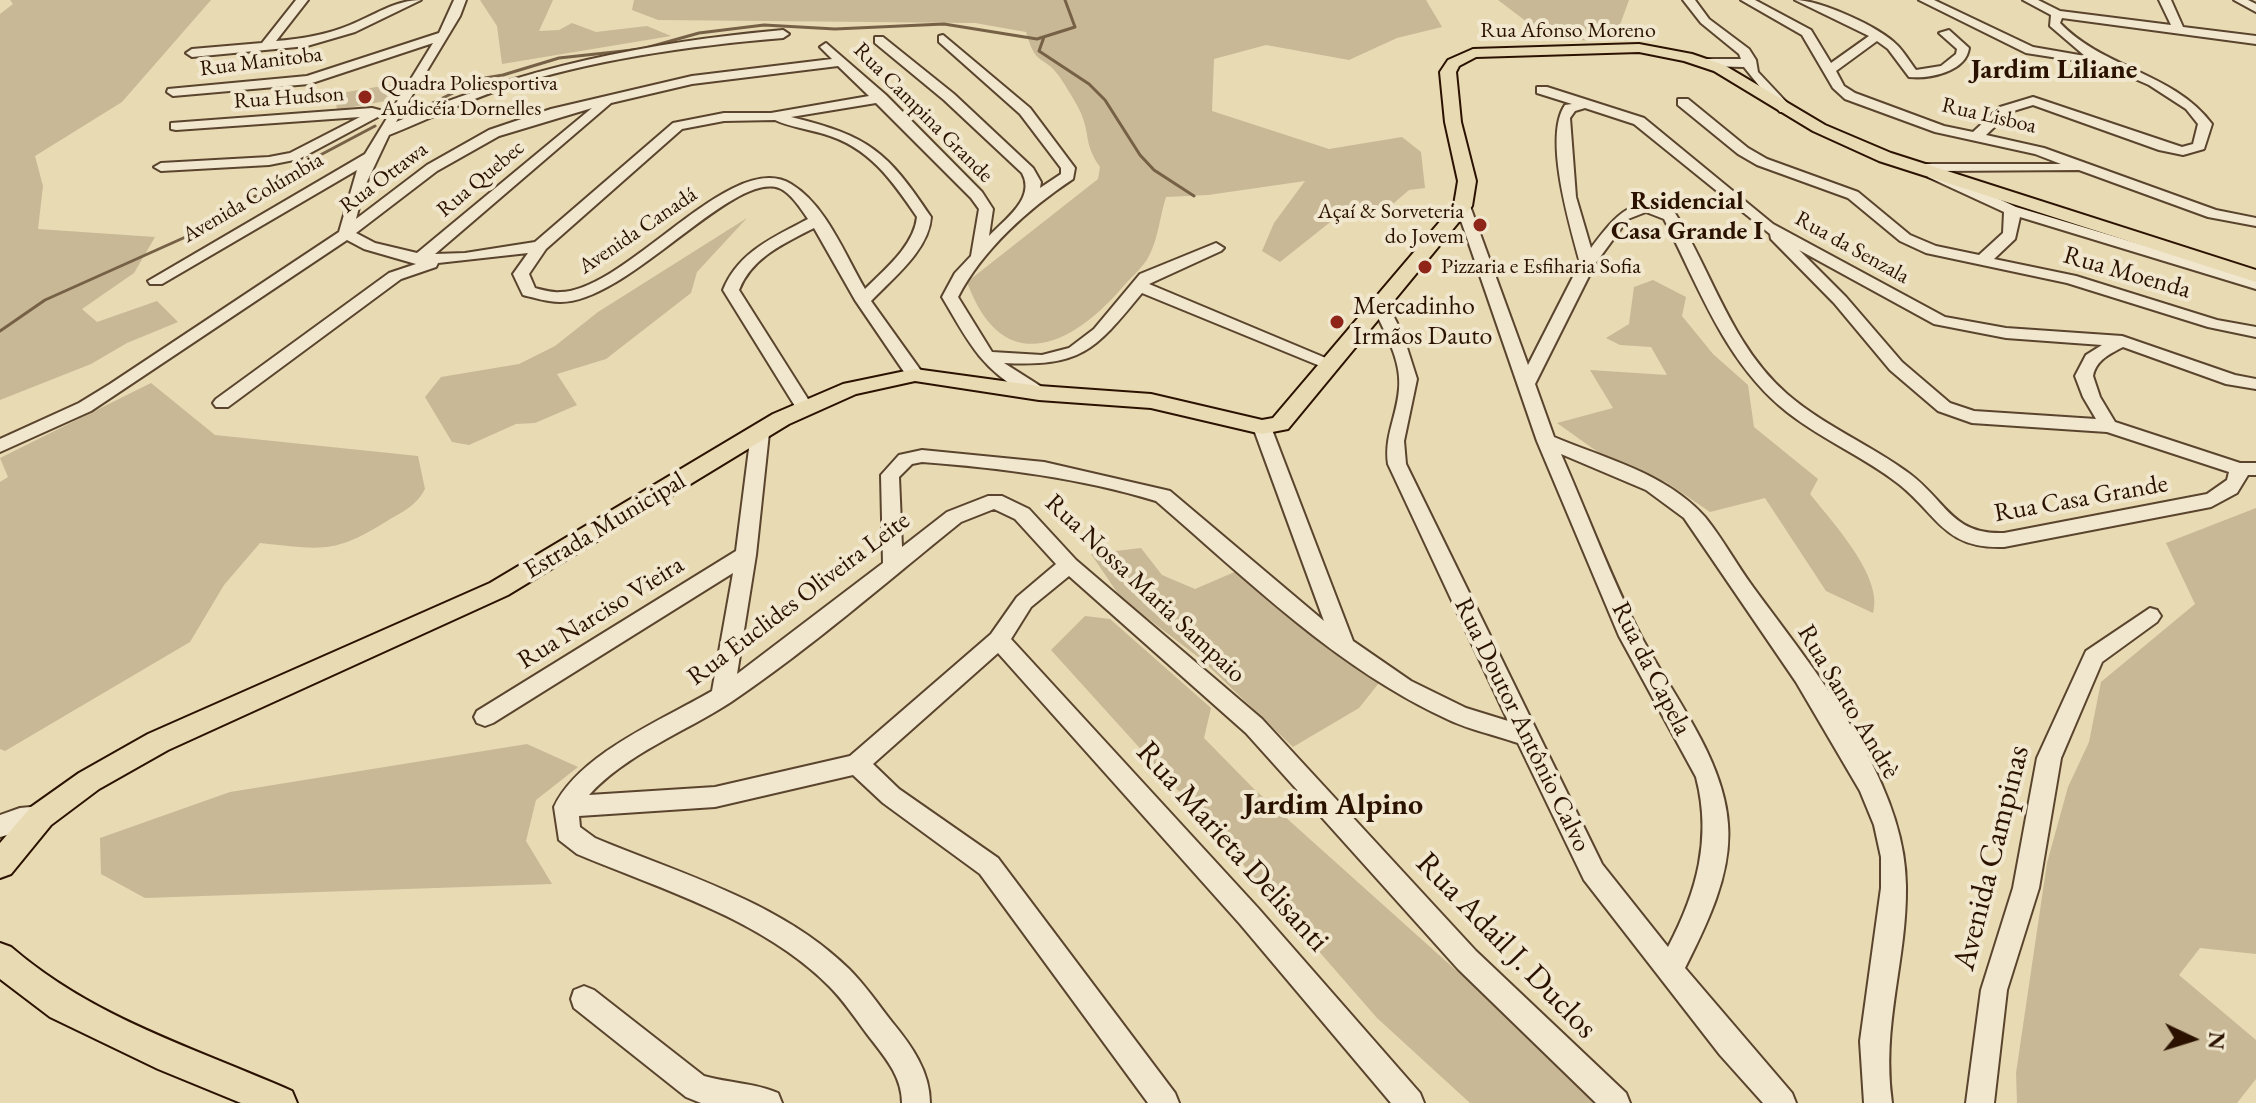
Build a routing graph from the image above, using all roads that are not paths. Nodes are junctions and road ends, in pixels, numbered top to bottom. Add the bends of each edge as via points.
1 (302, 0) edge
2 (383, 0) edge
3 (415, 0) edge
4 (460, 0) edge
5 (1689, 0) edge
6 (1747, 0) edge
7 (1801, 0) edge
8 (1925, 0) edge
9 (2029, 0) edge
10 (2165, 0) edge
11 (2240, 0) edge
12 (2088, 5) dead end
13 (2256, 9) edge
14 (2056, 17) junction
15 (376, 19) junction
16 (2104, 21) junction
17 (2179, 31) junction
18 (1945, 33) dead end
19 (783, 34) dead end
20 (444, 35) junction
21 (1877, 35) junction
22 (943, 39) dead end
23 (879, 40) dead end
24 (2256, 40) edge
25 (265, 47) junction
26 (826, 47) dead end
27 (192, 53) dead end
28 (1750, 60) junction
29 (841, 62) junction
30 (1707, 63) junction
31 (2112, 64) junction
32 (1831, 69) junction
33 (1542, 90) dead end
34 (173, 92) dead end
35 (881, 98) junction
36 (608, 100) junction
37 (1683, 102) dead end
38 (402, 103) junction
39 (1586, 104) junction
40 (1785, 109) junction
41 (380, 112) junction
42 (771, 117) junction
43 (176, 126) dead end
44 (385, 132) junction
45 (1975, 139) junction
46 (372, 156) junction
47 (2054, 162) junction
48 (161, 167) dead end
49 (1917, 168) junction
50 (1963, 176) junction
51 (1031, 200) junction
52 (1463, 206) junction
53 (2011, 210) junction
54 (816, 221) junction
55 (2256, 222) edge
56 (1768, 227) junction
57 (346, 234) junction
58 (825, 237) junction
59 (778, 243) junction
60 (540, 246) junction
61 (1216, 248) dead end
62 (413, 259) junction
63 (978, 259) junction
64 (1984, 259) junction
65 (438, 261) junction
66 (1588, 263) junction
67 (395, 276) junction
68 (2256, 276) edge
69 (156, 281) dead end
70 (2256, 284) edge
71 (1137, 285) junction
72 (863, 300) junction
73 (1380, 305) junction
74 (2256, 332) edge
75 (2122, 341) junction
76 (986, 357) junction
77 (1331, 364) junction
78 (915, 375) junction
79 (1527, 383) junction
80 (2256, 384) edge
81 (1039, 393) junction
82 (222, 403) dead end
83 (804, 407) junction
84 (2109, 426) junction
85 (1262, 427) junction
86 (760, 433) junction
87 (1546, 441) junction
88 (0, 446) edge
89 (2247, 469) edge
90 (995, 501) joint
91 (746, 555) junction
92 (893, 565) junction
93 (1069, 565) junction
94 (2150, 616) dead end
95 (999, 640) junction
96 (1343, 643) junction
97 (722, 696) junction
98 (485, 717) dead end
99 (1254, 726) joint
100 (1524, 735) junction
101 (857, 764) junction
102 (566, 807) junction
103 (41, 816) junction
104 (0, 826) edge
105 (0, 865) edge
106 (0, 958) edge
107 (1670, 971) junction
108 (584, 999) dead end
109 (280, 1103) edge
110 (768, 1103) edge
111 (916, 1103) edge
112 (1165, 1103) edge
113 (1410, 1103) edge
114 (1616, 1103) edge
115 (1782, 1103) edge
116 (1878, 1103) edge
117 (1980, 1103) edge

1 - 25 street
2 - 15 street
3 - 15 street
4 - 20 street
5 - 28 street, Rua Afonso Moreno
6 - 32 street, Rua Lisboa via 1807,33
7 - 21 street
8 - 31 street via 2030,50
9 - 14 street
10 - 17 street
11 - 13 street
12 - 16 street
14 - 16 street
14 - 24 street via 2218,42
14 - 31 street via 2062,33
15 - 25 street via 326,37
16 - 17 street
17 - 24 street
18 - 21 street via 1963,48 1962,55 1945,69 1915,74
19 - 44 street via 672,47 553,70 495,87
20 - 34 street, Rua Manitoba via 309,80
20 - 38 street
21 - 32 street
22 - 51 street via 1025,111 1068,168 1068,176
23 - 51 street via 1028,171 1034,182
25 - 27 street
26 - 29 street, Rua Campina Grande
28 - 30 street via 1739,65
28 - 40 street, Rua Afonso Moreno via 1752,73
29 - 35 street, Rua Campina Grande
29 - 36 street, Rua Ottawa via 692,80
30 - 40 main road, Rua Afonso Moreno
30 - 52 main road, Rua Afonso Moreno via 1639,48 1499,49 1461,57 1448,72 1467,181
31 - 45 street via 2191,108 2205,124 2199,146 2183,151 2164,147 2026,100 1996,114
32 - 45 street, Rua Lisboa via 1839,88 1850,96
33 - 39 street, Rua da Senzala
35 - 42 street, Avenida Canadá
35 - 63 street, Rua Campina Grande via 986,209
36 - 57 street, Rua Ottawa via 525,122 469,146
36 - 62 street, Rua Quebec
37 - 64 street, Rua Moenda via 1743,151 1853,195 1915,243 1943,254
38 - 41 street, Rua Hudson
38 - 44 street
39 - 56 street, Rua da Senzala via 1639,121
39 - 66 street via 1570,108 1563,118 1571,205
40 - 49 main road, Rua Afonso Moreno via 1838,138
41 - 43 street, Rua Hudson
41 - 48 street via 294,156
42 - 60 street, Avenida Canadá via 724,117 678,126
42 - 72 street via 847,135 868,146 924,217 916,241
44 - 46 street
45 - 47 street, Rua Lisboa
46 - 57 street via 354,197
46 - 69 street, Avenida Colúmbia
47 - 50 street
47 - 55 street via 2094,169 2213,214
49 - 50 main road, Rua Afonso Moreno
49 - 53 street, Rua Afonso Moreno
50 - 68 main road, Rua Afonso Moreno
51 - 63 street
52 - 73 main road
52 - 79 street, Rua da Capela
53 - 64 street via 2013,233
53 - 70 street, Rua Afonso Moreno
54 - 58 street, Avenida Canadá
54 - 59 street
54 - 60 street, Avenida Canadá via 787,187 760,180 736,191 599,286 560,298 540,297 523,284 525,265
56 - 75 street, Rua da Senzala via 1940,321 2006,333
56 - 84 street via 1896,366 1944,407 1972,417
57 - 62 street via 366,246
57 - 88 street, Rua Ottawa via 85,407
58 - 59 street
58 - 72 street, Avenida Canadá
59 - 83 street via 744,267 731,290
60 - 65 street
61 - 71 street via 1160,269
62 - 65 street
62 - 67 street, Rua Quebec
63 - 76 street via 955,283 950,297
64 - 74 street, Rua Moenda
65 - 67 street, Rua Quebec
66 - 79 street, Rua Casa Grande
66 - 89 street, Rua Casa Grande via 1623,216 1645,208 1664,211 1730,339 1764,381 1809,420 1902,477 1948,526 1985,543 2211,500 2232,488
67 - 82 street, Rua Quebec
71 - 76 street via 1100,333 1075,352 1042,360
71 - 77 street
72 - 78 street, Avenida Canadá
73 - 77 main road
73 - 100 street, Rua Doutor Antônio Calvo via 1402,356 1408,390 1394,435 1397,464
75 - 80 street, Rua da Senzala
75 - 84 street via 2085,364 2083,376
76 - 81 street
77 - 85 main road via 1280,424
78 - 81 main road, Estrada Municipal
78 - 83 main road, Estrada Municipal via 850,389
79 - 87 street, Rua da Capela
81 - 85 main road, Estrada Municipal via 1151,401
83 - 86 main road, Estrada Municipal
84 - 89 street
85 - 96 street
86 - 91 street
86 - 103 main road, Estrada Municipal via 499,589 158,742
87 - 107 street, Rua da Capela via 1630,636 1716,801 1718,826 1709,886
87 - 116 street, Rua Santo Andrè via 1684,506 1857,761 1886,826 1892,854 1889,946 1872,1048
90 - 92 street, Rua Euclides Oliveira Leite via 954,517
90 - 93 street, Rua Nossa Maria Sampaio via 1022,514
91 - 97 street
91 - 98 street, Rua Narciso Vieira
92 - 96 street via 890,475 906,459 1057,468 1163,496 1311,623
92 - 97 street, Rua Euclides Oliveira Leite
93 - 95 street via 1024,602
93 - 99 street, Rua Nossa Maria Sampaio
94 - 117 street, Avenida Campinas via 2094,657 2049,758 2026,888 1994,990
95 - 101 street
95 - 113 street, Rua Marieta Delisanti
96 - 100 street via 1430,702
97 - 102 street, Rua Euclides Oliveira Leite via 601,768
99 - 114 street, Rua Adail J. Duclos via 1467,960
100 - 107 street, Rua Doutor Antônio Calvo via 1593,872
101 - 102 street via 715,797
101 - 112 street via 891,796 989,866
102 - 111 street via 568,832 586,846 715,900 804,949 833,972 897,1051 916,1089
103 - 104 street
103 - 105 main road, Estrada Municipal
106 - 109 main road via 32,986 140,1045
107 - 115 street
108 - 110 street via 696,1087

